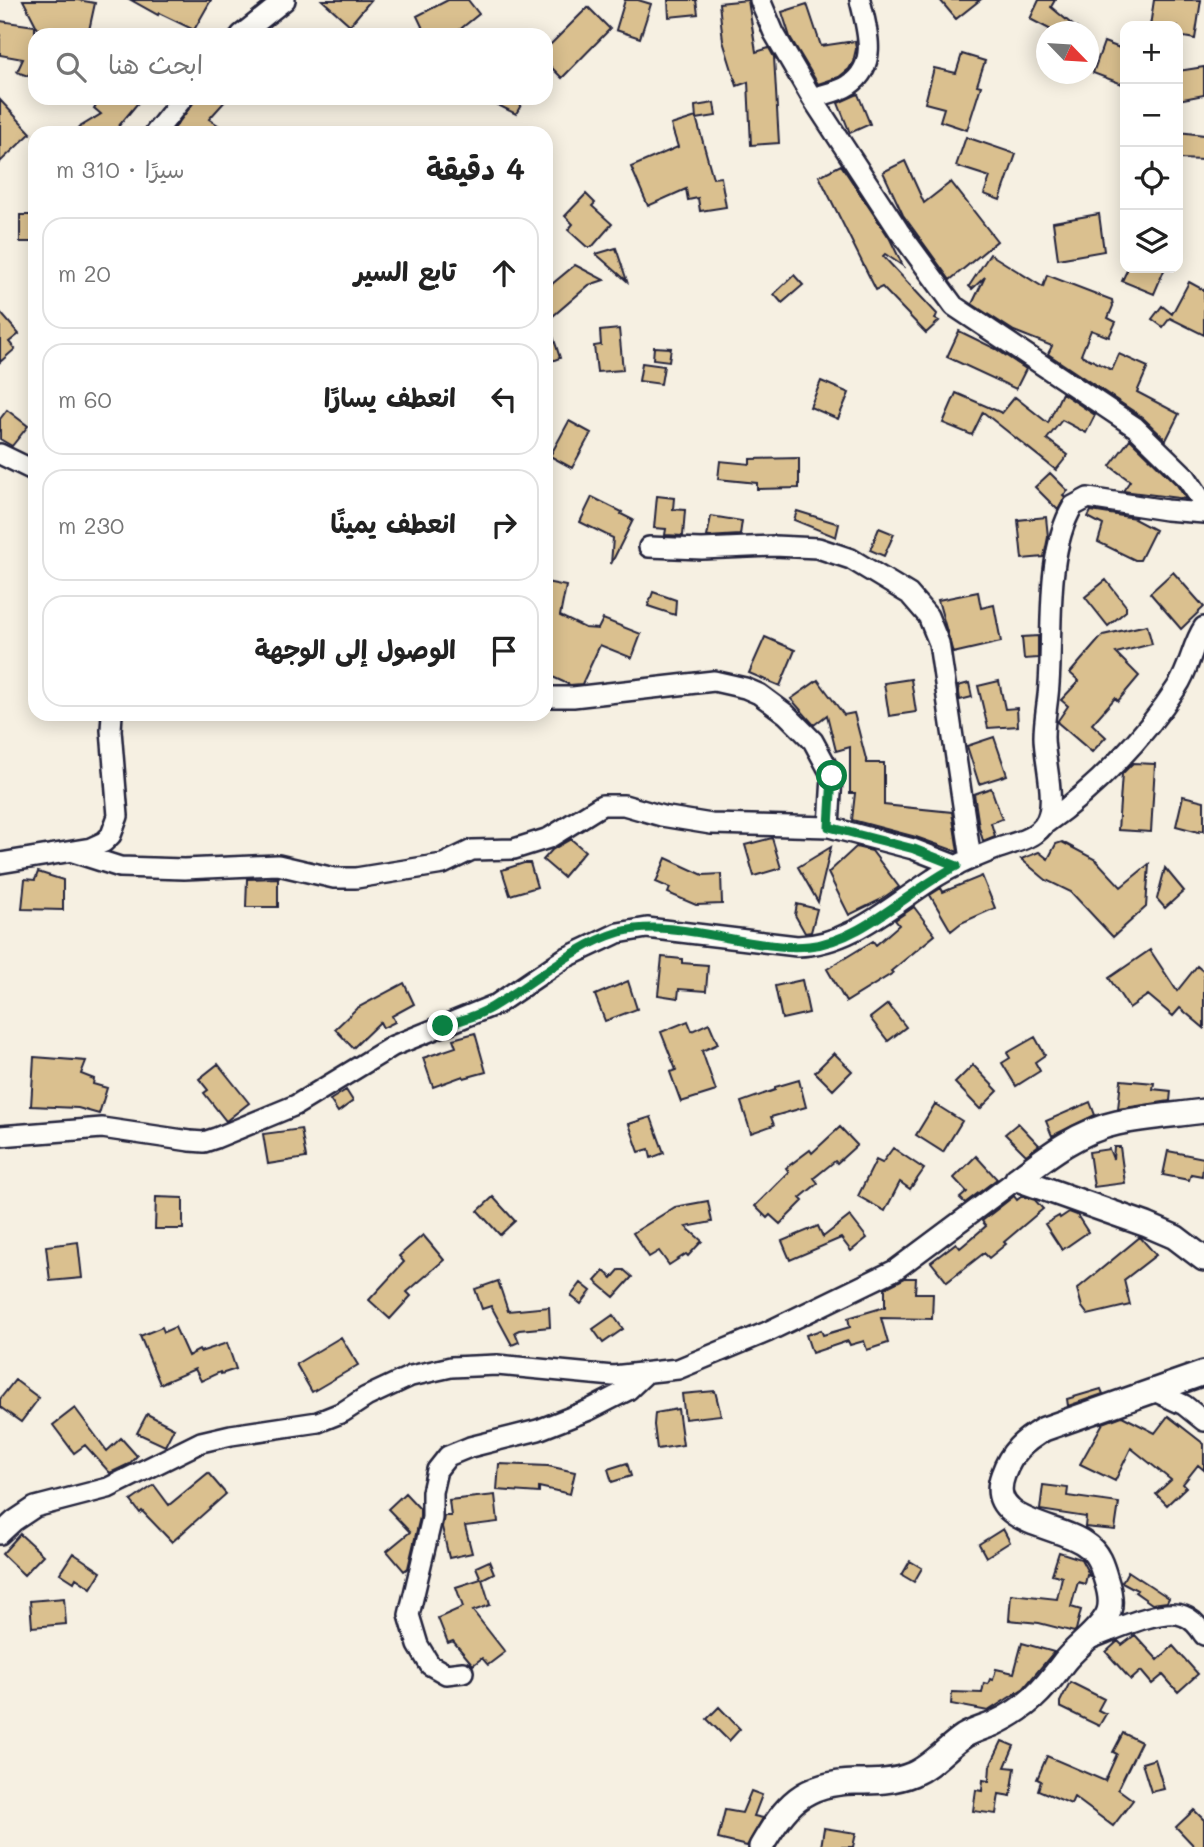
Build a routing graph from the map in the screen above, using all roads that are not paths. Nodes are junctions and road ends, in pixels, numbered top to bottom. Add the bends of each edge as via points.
1 (285, 0) edge
2 (761, 0) edge
3 (860, 0) edge
4 (250, 28) edge
5 (812, 98) junction
6 (177, 105) edge
7 (161, 126) edge
8 (0, 454) edge
9 (28, 468) edge
10 (1204, 504) edge
11 (1204, 513) edge
12 (649, 547) dead end
13 (1204, 627) edge
14 (553, 697) edge
15 (112, 721) edge
16 (1045, 824) junction
17 (829, 827) junction
18 (74, 852) junction
19 (0, 863) edge
20 (964, 863) junction
21 (1204, 1111) edge
22 (0, 1136) edge
23 (1017, 1179) junction
24 (1204, 1259) edge
25 (646, 1373) junction
26 (1204, 1373) edge
27 (1154, 1391) junction
28 (1204, 1421) edge
29 (0, 1534) edge
30 (1204, 1634) edge
31 (1080, 1643) junction
32 (463, 1672) dead end
33 (761, 1847) edge

1 - 4 street
2 - 5 street via 774,33
3 - 5 street via 869,50 863,73 847,87
5 - 10 street via 954,306 1135,427 1186,477
6 - 7 street
8 - 9 street
11 - 16 street via 1088,498 1069,512 1054,574 1044,740 1050,808
12 - 20 street via 818,548 851,559 909,594 928,616 939,643
13 - 16 street via 1189,668 1140,735 1108,770
14 - 17 street via 714,681 759,694 813,741 832,776
15 - 18 street via 118,816 104,842
16 - 20 street via 1030,837
17 - 18 street via 711,824 624,805 602,805 549,838 514,849 472,850 443,864 356,878 334,878 278,865 120,867
17 - 20 street
18 - 19 street
20 - 22 street via 846,935 810,946 647,928 595,941 497,1004 393,1046 296,1105 204,1142 102,1128
21 - 23 street via 1115,1123 1056,1150
23 - 24 street via 1147,1224 1175,1237
23 - 25 street via 895,1270 678,1369
25 - 29 street via 613,1376 497,1365 451,1367 411,1376 318,1422 201,1442 108,1488 35,1507
25 - 32 street via 628,1390 589,1410 538,1430 470,1447 448,1456 437,1470 432,1518 409,1615 430,1665 446,1674
26 - 27 street
27 - 28 street
27 - 31 street via 1044,1429 1023,1441 1000,1482 1000,1494 1011,1511 1077,1538 1096,1553 1111,1603 1104,1621
30 - 31 street via 1197,1624 1172,1614
31 - 33 street via 1043,1691 1022,1709 965,1735 915,1774 832,1785 799,1796 783,1811

